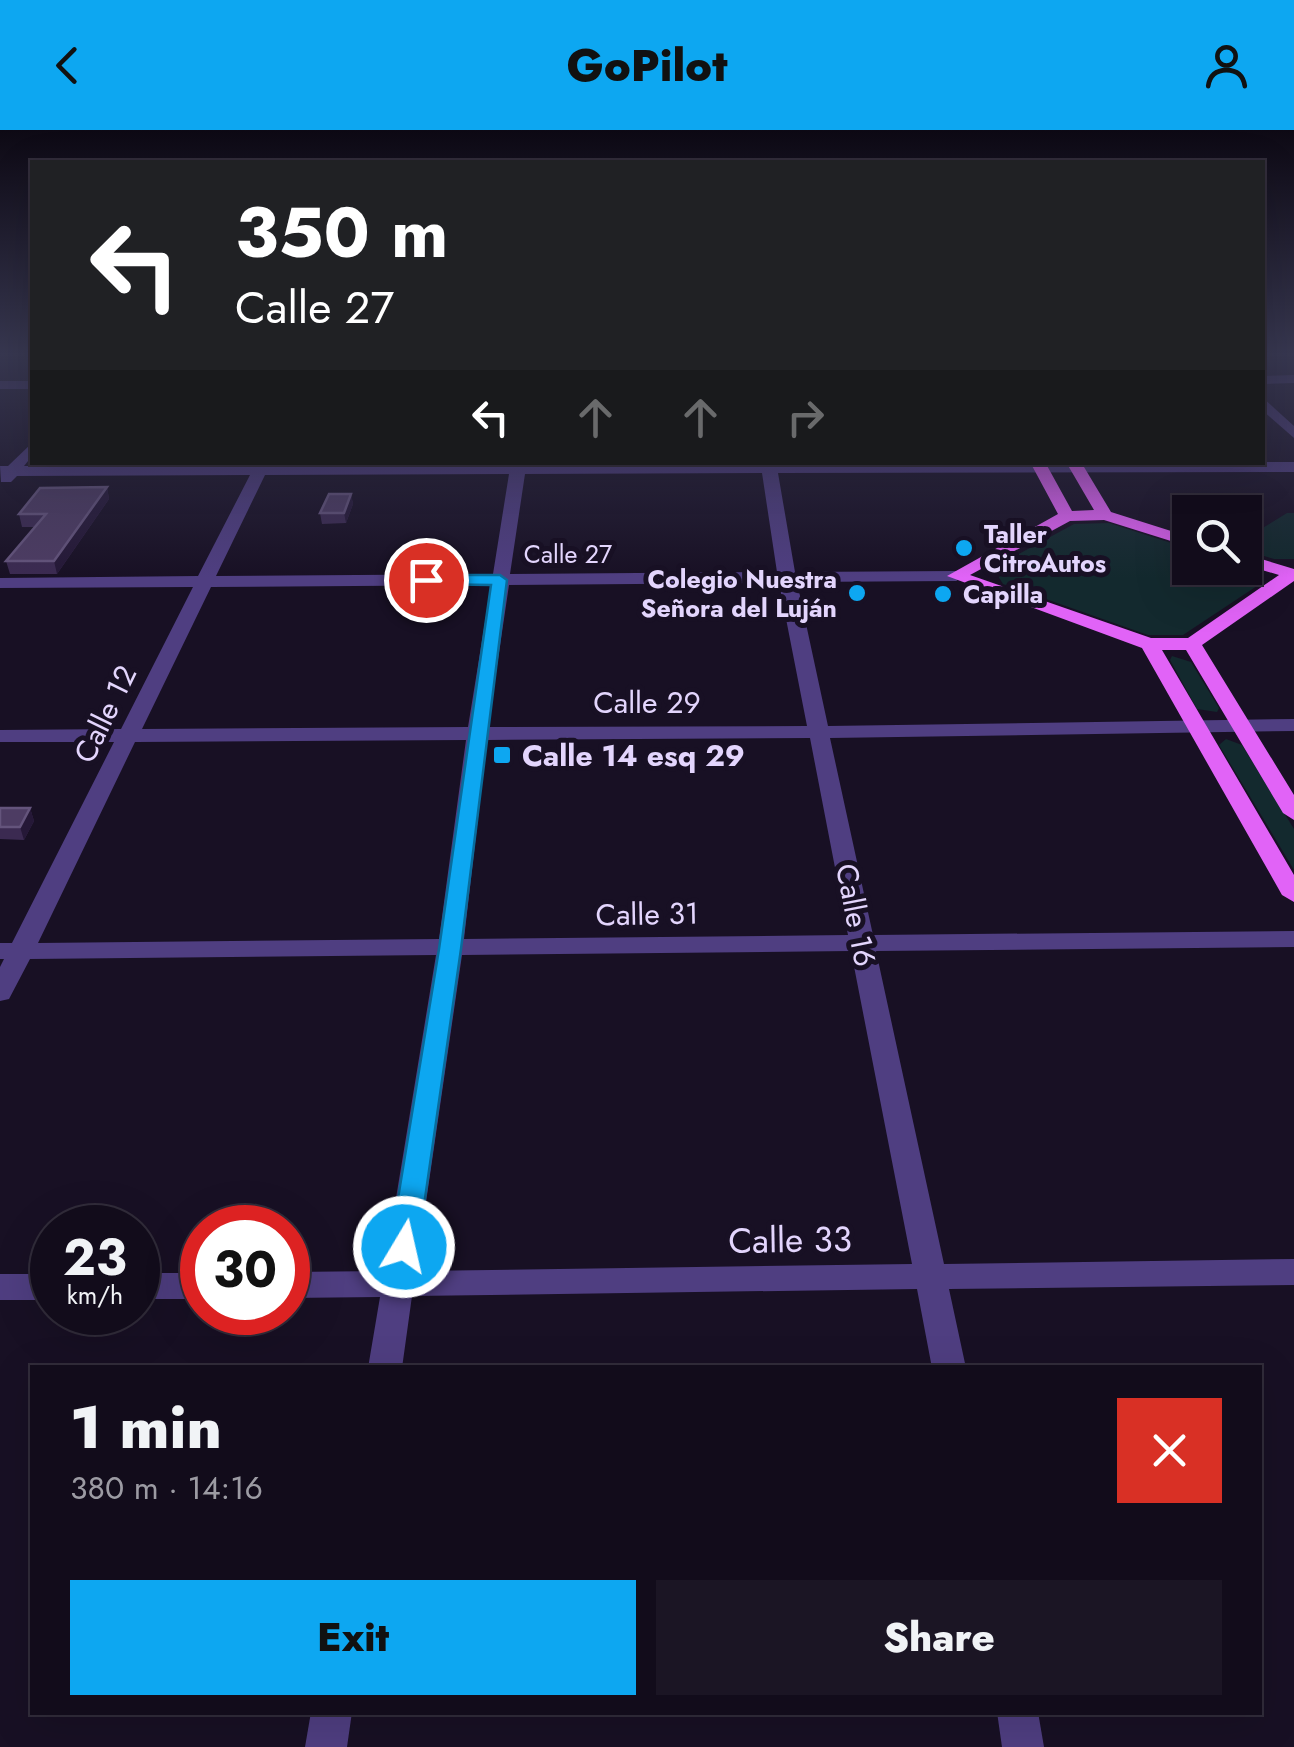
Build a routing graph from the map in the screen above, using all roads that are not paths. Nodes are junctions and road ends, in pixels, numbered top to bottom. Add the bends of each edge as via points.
1 (30, 449) edge
2 (1074, 465) edge
3 (518, 466) edge
4 (768, 466) edge
5 (1039, 466) edge
6 (262, 467) edge
7 (1294, 467) edge
8 (6, 471) edge
9 (0, 487) edge
10 (1066, 516) junction
11 (1105, 516) junction
12 (1172, 536) edge
13 (1262, 565) edge
14 (1293, 574) edge
15 (956, 576) junction
16 (787, 578) junction
17 (500, 580) junction
18 (204, 582) junction
19 (0, 584) edge
20 (1149, 644) junction
21 (1192, 644) junction
22 (1240, 725) junction
23 (1294, 725) edge
24 (1197, 726) junction
25 (477, 732) junction
26 (819, 732) junction
27 (128, 734) junction
28 (0, 736) edge
29 (1294, 812) edge
30 (1294, 895) edge
31 (1294, 939) edge
32 (862, 944) junction
33 (450, 949) junction
34 (10, 951) edge
35 (0, 993) edge
36 (1294, 1272) edge
37 (931, 1278) junction
38 (398, 1284) junction
39 (310, 1285) edge
40 (30, 1286) edge
41 (0, 1287) edge
42 (385, 1365) edge
43 (947, 1365) edge
44 (331, 1715) edge
45 (1017, 1715) edge
46 (326, 1747) edge
47 (1024, 1747) edge

1 - 8 street
2 - 5 street
2 - 7 street
2 - 11 main road
3 - 4 street
3 - 6 street
3 - 17 street
4 - 5 street
4 - 16 street, Calle 16
5 - 10 main road
6 - 8 street
6 - 18 street, Calle 12
8 - 9 street
10 - 11 main road
10 - 15 main road
11 - 12 main road
13 - 14 main road
14 - 21 main road
15 - 16 street, Calle 27
15 - 20 main road
16 - 17 street, Calle 27
16 - 26 street, Calle 16
17 - 18 street, Calle 27
17 - 25 street
18 - 19 street, Calle 27
18 - 27 street, Calle 12
20 - 21 main road
20 - 24 main road
21 - 22 main road
22 - 23 street, Calle 29
22 - 24 street, Calle 29
22 - 29 main road
24 - 26 street, Calle 29
24 - 30 main road
25 - 26 street, Calle 29
25 - 27 street, Calle 29
25 - 33 street
26 - 32 street, Calle 16
27 - 28 street, Calle 29
27 - 34 street, Calle 12
31 - 32 street, Calle 31
32 - 33 street, Calle 31
32 - 37 street, Calle 16
33 - 34 street, Calle 31
33 - 38 street
34 - 35 street, Calle 12
36 - 37 street, Calle 33
37 - 38 street, Calle 33
37 - 43 street, Calle 16
38 - 39 street, Calle 33
38 - 42 street
40 - 41 street
44 - 46 street
45 - 47 street

